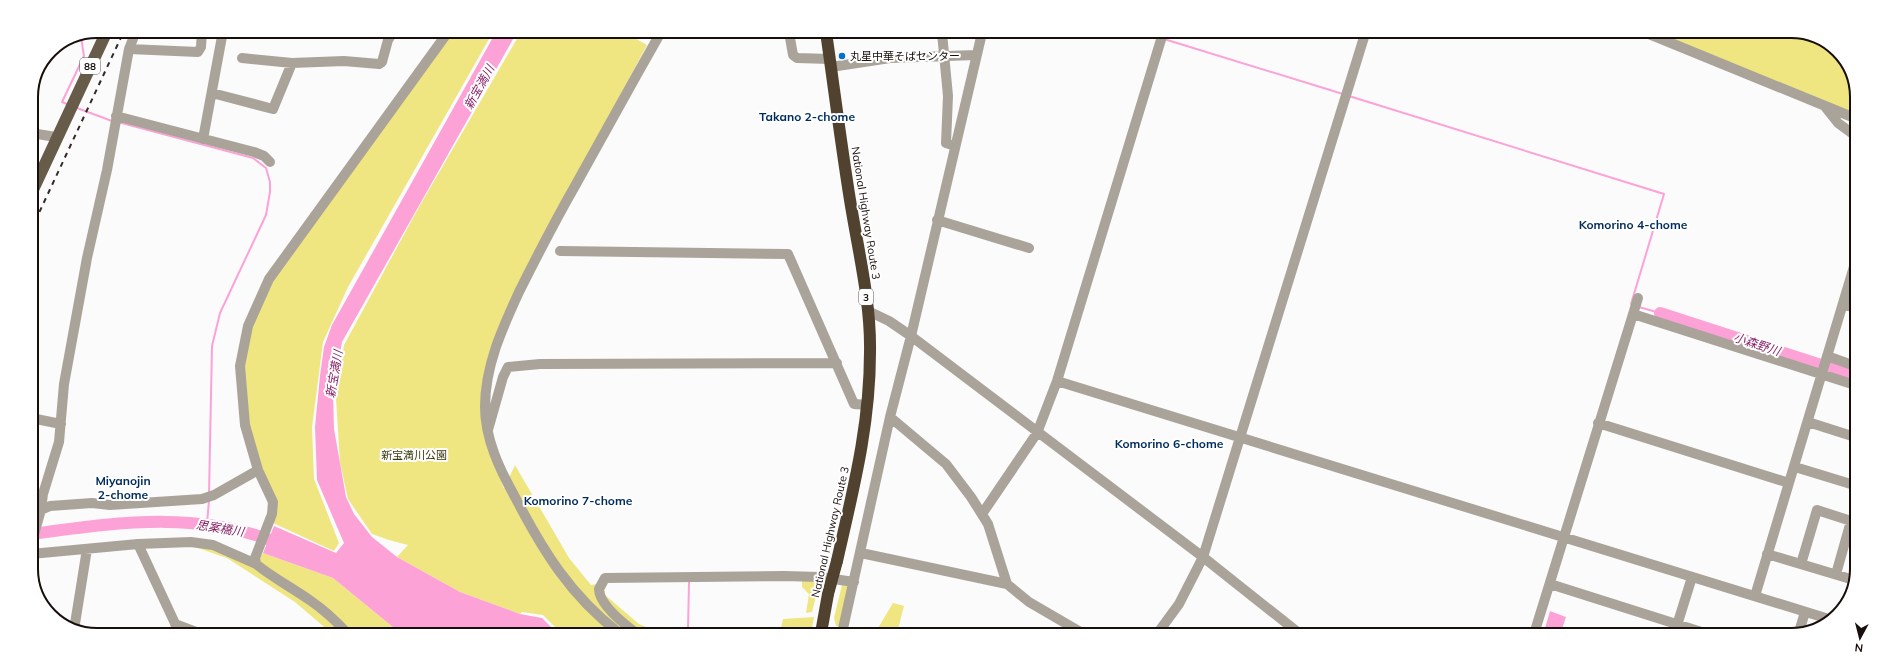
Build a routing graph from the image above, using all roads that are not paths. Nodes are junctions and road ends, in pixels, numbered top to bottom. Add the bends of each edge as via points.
1 (104, 38) edge
2 (133, 38) edge
3 (202, 38) edge
4 (222, 38) edge
5 (389, 38) edge
6 (438, 38) edge
7 (444, 38) edge
8 (658, 38) edge
9 (790, 38) edge
10 (827, 38) edge
11 (943, 38) edge
12 (981, 38) edge
13 (1161, 38) edge
14 (1364, 38) edge
15 (1658, 38) edge
16 (129, 49) junction
17 (434, 53) junction
18 (945, 55) junction
19 (976, 55) junction
20 (242, 58) dead end
21 (292, 63) junction
22 (830, 63) junction
23 (212, 93) junction
24 (1824, 106) junction
25 (116, 116) junction
26 (1850, 116) edge
27 (1850, 132) edge
28 (38, 134) edge
29 (56, 137) junction
30 (203, 139) junction
31 (955, 146) junction
32 (270, 162) dead end
33 (38, 178) edge
34 (937, 220) junction
35 (1029, 248) dead end
36 (560, 251) dead end
37 (1850, 280) edge
38 (1638, 298) dead end
39 (1843, 304) junction
40 (1850, 306) edge
41 (868, 311) junction
42 (1633, 314) junction
43 (910, 336) junction
44 (1827, 356) junction
45 (837, 363) junction
46 (1850, 364) edge
47 (1822, 374) junction
48 (1057, 381) junction
49 (1850, 383) edge
50 (868, 405) junction
51 (890, 417) junction
52 (38, 419) edge
53 (1808, 422) junction
54 (1598, 423) junction
55 (61, 424) junction
56 (488, 432) junction
57 (1037, 433) junction
58 (1850, 435) edge
59 (1241, 436) junction
60 (1795, 466) junction
61 (258, 470) junction
62 (1789, 483) junction
63 (1850, 484) edge
64 (38, 505) edge
65 (38, 509) edge
66 (982, 514) junction
67 (1850, 520) edge
68 (1850, 524) edge
69 (1564, 537) junction
70 (138, 544) junction
71 (87, 548) junction
72 (38, 553) edge
73 (861, 553) junction
74 (1767, 554) junction
75 (1203, 557) junction
76 (256, 561) junction
77 (1801, 564) junction
78 (1836, 574) junction
79 (1692, 576) junction
80 (1849, 578) edge
81 (854, 582) junction
82 (1007, 584) junction
83 (1550, 584) junction
84 (1755, 596) junction
85 (1805, 612) junction
86 (1824, 618) edge
87 (75, 624) edge
88 (1678, 624) junction
89 (1801, 627) edge
90 (177, 628) edge
91 (342, 628) edge
92 (613, 628) edge
93 (629, 628) edge
94 (822, 628) edge
95 (843, 628) edge
96 (1074, 628) edge
97 (1161, 628) edge
98 (1292, 628) edge
99 (1536, 628) edge
100 (1677, 628) edge
101 (1690, 628) edge

1 - 29 main road, 88
2 - 16 street
3 - 16 street via 198,52
4 - 23 street
5 - 21 street via 382,62 379,64 344,61
6 - 17 street
7 - 17 street
8 - 56 street via 538,252 510,312 491,359 485,407
9 - 22 street via 793,55 797,58
10 - 22 highway, National Highway Route 3 / 3
11 - 18 street
12 - 19 street
13 - 48 street
14 - 59 street
15 - 24 street
16 - 25 street
17 - 61 street via 269,279 255,309 243,344 240,366 245,425
18 - 19 street
18 - 22 street
18 - 31 street via 948,96 946,144
19 - 31 street
20 - 21 street
21 - 23 street via 273,109
22 - 41 highway, National Highway Route 3 / 3
23 - 30 street
24 - 26 street
24 - 27 street
25 - 30 street
25 - 55 street via 66,369
28 - 29 street
29 - 33 main road, 88
30 - 32 street via 254,152
31 - 34 street
34 - 35 street
34 - 43 street
36 - 45 street via 788,254
37 - 39 street
38 - 42 street
39 - 40 street
39 - 44 street
41 - 43 street via 889,321
41 - 50 highway, National Highway Route 3 / 3
42 - 47 street
42 - 54 street
43 - 51 street
43 - 57 street
44 - 46 street
44 - 47 street
45 - 50 street via 854,404
45 - 56 street via 540,364 508,367
47 - 49 street
47 - 53 street
48 - 57 street
48 - 59 street
50 - 94 highway, National Highway Route 3 / 3, bridge via 862,450
51 - 66 street via 946,464
51 - 73 street
52 - 55 street
53 - 58 street
53 - 60 street
54 - 62 street
54 - 69 street
55 - 64 street via 59,442
56 - 92 street via 506,480 550,560 597,616
57 - 66 street
57 - 75 street
59 - 69 street
59 - 75 street
60 - 62 street
60 - 63 street
61 - 65 street via 202,499 110,505 92,503
61 - 76 street via 273,502 272,514
62 - 74 street
66 - 82 street via 988,524
67 - 77 street via 1817,510
68 - 78 street
69 - 79 street
69 - 83 street
70 - 71 street
70 - 76 street via 191,542 213,545
70 - 90 street
71 - 72 street
71 - 87 street
73 - 81 street
73 - 82 street
74 - 77 street
74 - 84 street
75 - 97 street via 1179,604
75 - 98 street
76 - 91 street via 266,572 310,600
77 - 78 street
78 - 80 street
79 - 84 street
79 - 88 street
81 - 93 street via 824,577 784,576 606,578 599,589 601,599
81 - 95 street
82 - 96 street via 1030,602
83 - 88 street
83 - 99 street
84 - 85 street
85 - 86 street
85 - 89 street
88 - 100 street
88 - 101 street

